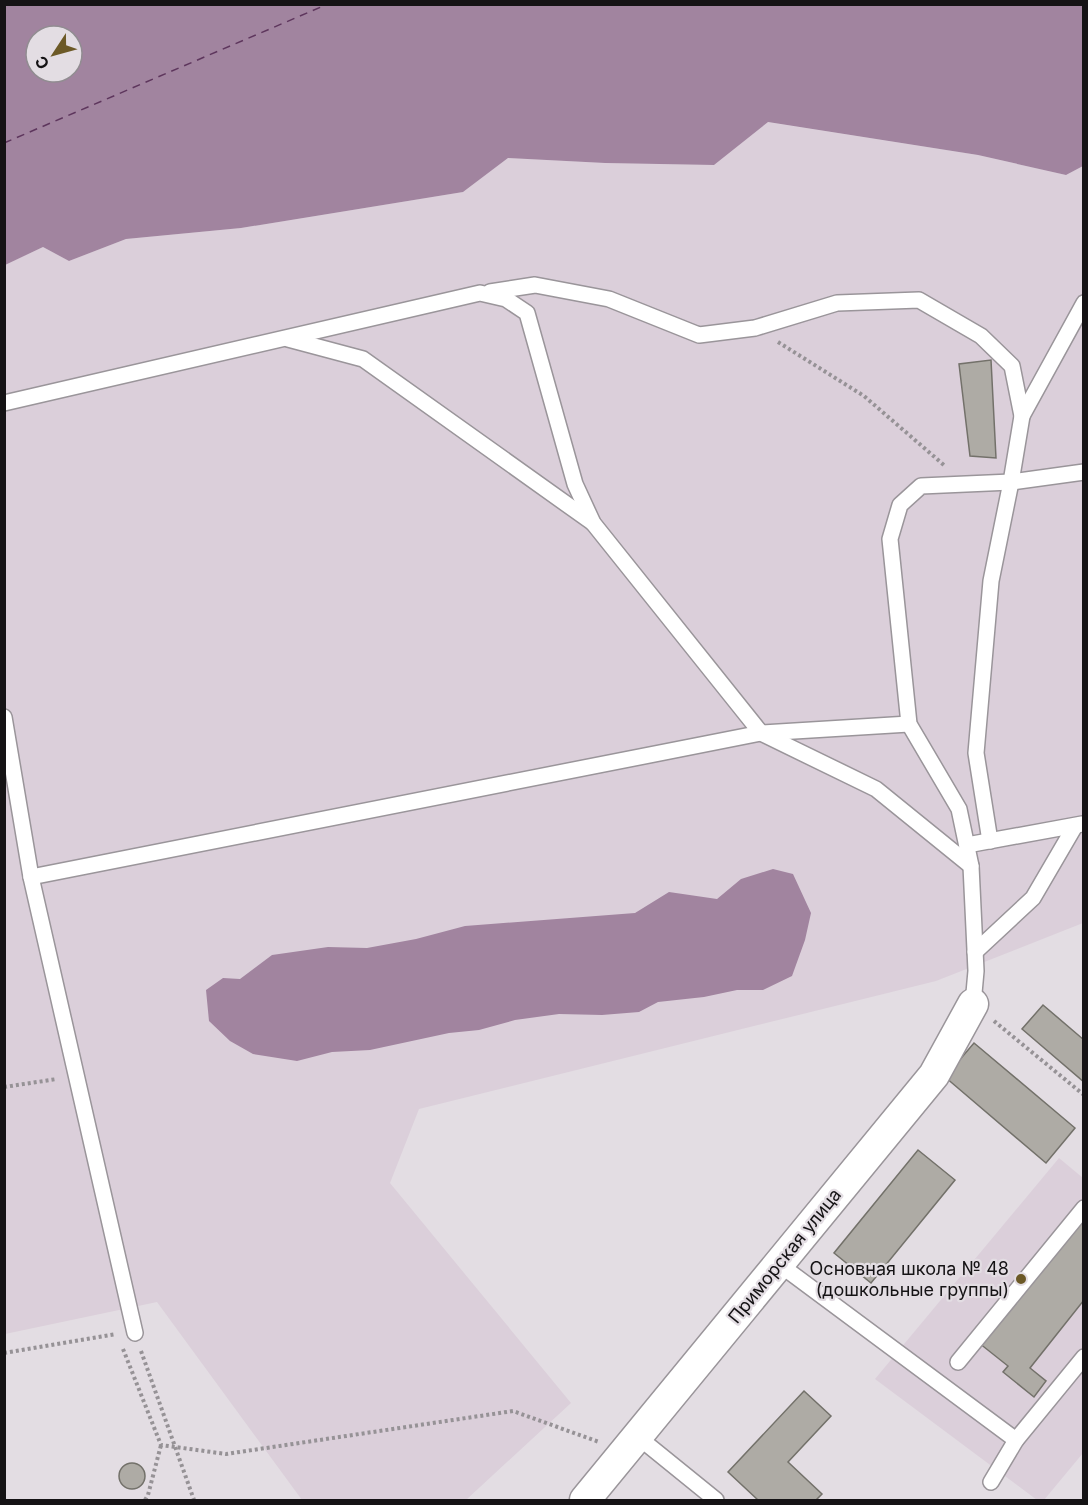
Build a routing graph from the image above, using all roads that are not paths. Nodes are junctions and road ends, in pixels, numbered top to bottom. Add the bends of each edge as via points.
1 (480, 293) junction
2 (1083, 303) edge
3 (285, 338) junction
4 (4, 403) edge
5 (1022, 416) junction
6 (1083, 472) edge
7 (1011, 482) junction
8 (593, 523) junction
9 (4, 717) edge
10 (909, 724) junction
11 (761, 733) junction
12 (1079, 825) edge
13 (990, 841) junction
14 (966, 845) junction
15 (971, 866) junction
16 (31, 877) junction
17 (975, 952) junction
18 (974, 1004) joint
19 (1083, 1208) edge
20 (779, 1264) junction
21 (135, 1330) road end
22 (1083, 1357) edge
23 (958, 1362) dead end
24 (1016, 1440) junction
25 (631, 1443) junction
26 (991, 1482) dead end
27 (585, 1500) edge
28 (716, 1500) edge

1 - 3 lane
1 - 5 lane via 535,285 609,299 699,335 755,328 837,303 919,300 981,336 1012,366
1 - 8 lane via 506,299 527,313 575,484
2 - 5 lane
3 - 4 lane
3 - 8 lane via 363,359
5 - 7 lane
6 - 7 lane
7 - 10 lane via 921,486 900,505 890,538
7 - 13 lane via 991,581 976,753
8 - 11 lane
9 - 16 lane
10 - 11 lane
10 - 14 lane via 959,809
11 - 15 lane via 876,789
11 - 16 lane
12 - 13 lane
12 - 17 lane via 1033,898
13 - 14 lane
14 - 15 lane
15 - 17 lane
16 - 21 lane
17 - 18 lane
18 - 20 street, Приморская улица via 934,1075
19 - 23 lane
20 - 24 lane
20 - 25 street, Приморская улица
22 - 24 lane
24 - 26 lane
25 - 27 street, Приморская улица
25 - 28 lane

